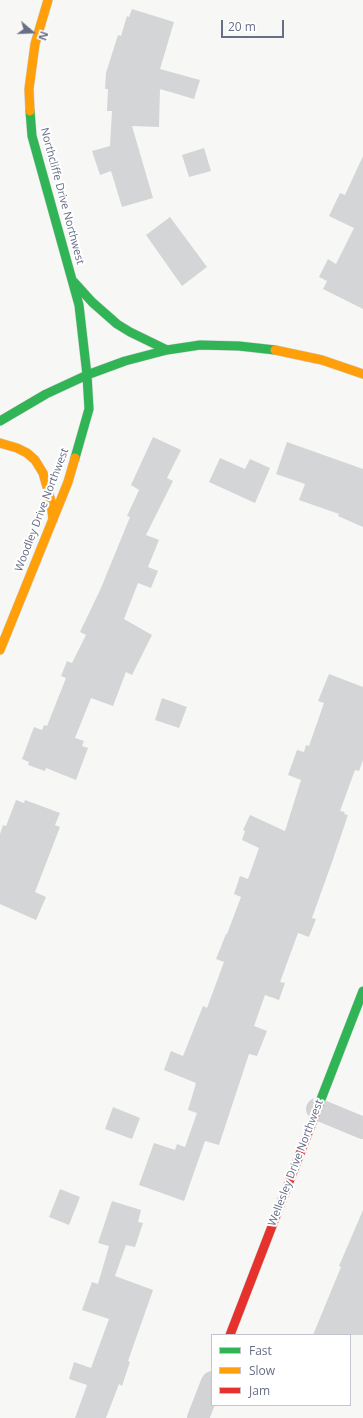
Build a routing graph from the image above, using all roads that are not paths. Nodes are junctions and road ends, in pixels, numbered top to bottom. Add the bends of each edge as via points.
1 (48, 0) edge
2 (71, 279) junction
3 (167, 350) junction
4 (363, 374) edge
5 (87, 375) junction
6 (0, 421) edge
7 (0, 443) edge
8 (53, 520) junction
9 (0, 650) edge
10 (363, 991) edge
11 (317, 1109) junction
12 (363, 1128) edge
13 (230, 1334) edge
14 (211, 1385) edge
15 (198, 1418) edge

1 - 2 street, Northcliffe Drive Northwest via 35,44 29,90 32,136
2 - 3 street via 117,324
2 - 5 street, Northcliffe Drive Northwest via 78,305
3 - 4 street via 200,346 278,350 322,360
3 - 5 street
5 - 6 street via 46,394
5 - 8 street, Woodley Drive Northwest via 89,409 70,475
7 - 8 street via 27,453 39,466 51,501
8 - 9 street, Woodley Drive Northwest
10 - 11 street, Wellesley Drive Northwest
11 - 12 street
11 - 13 street, Wellesley Drive Northwest
14 - 15 street

